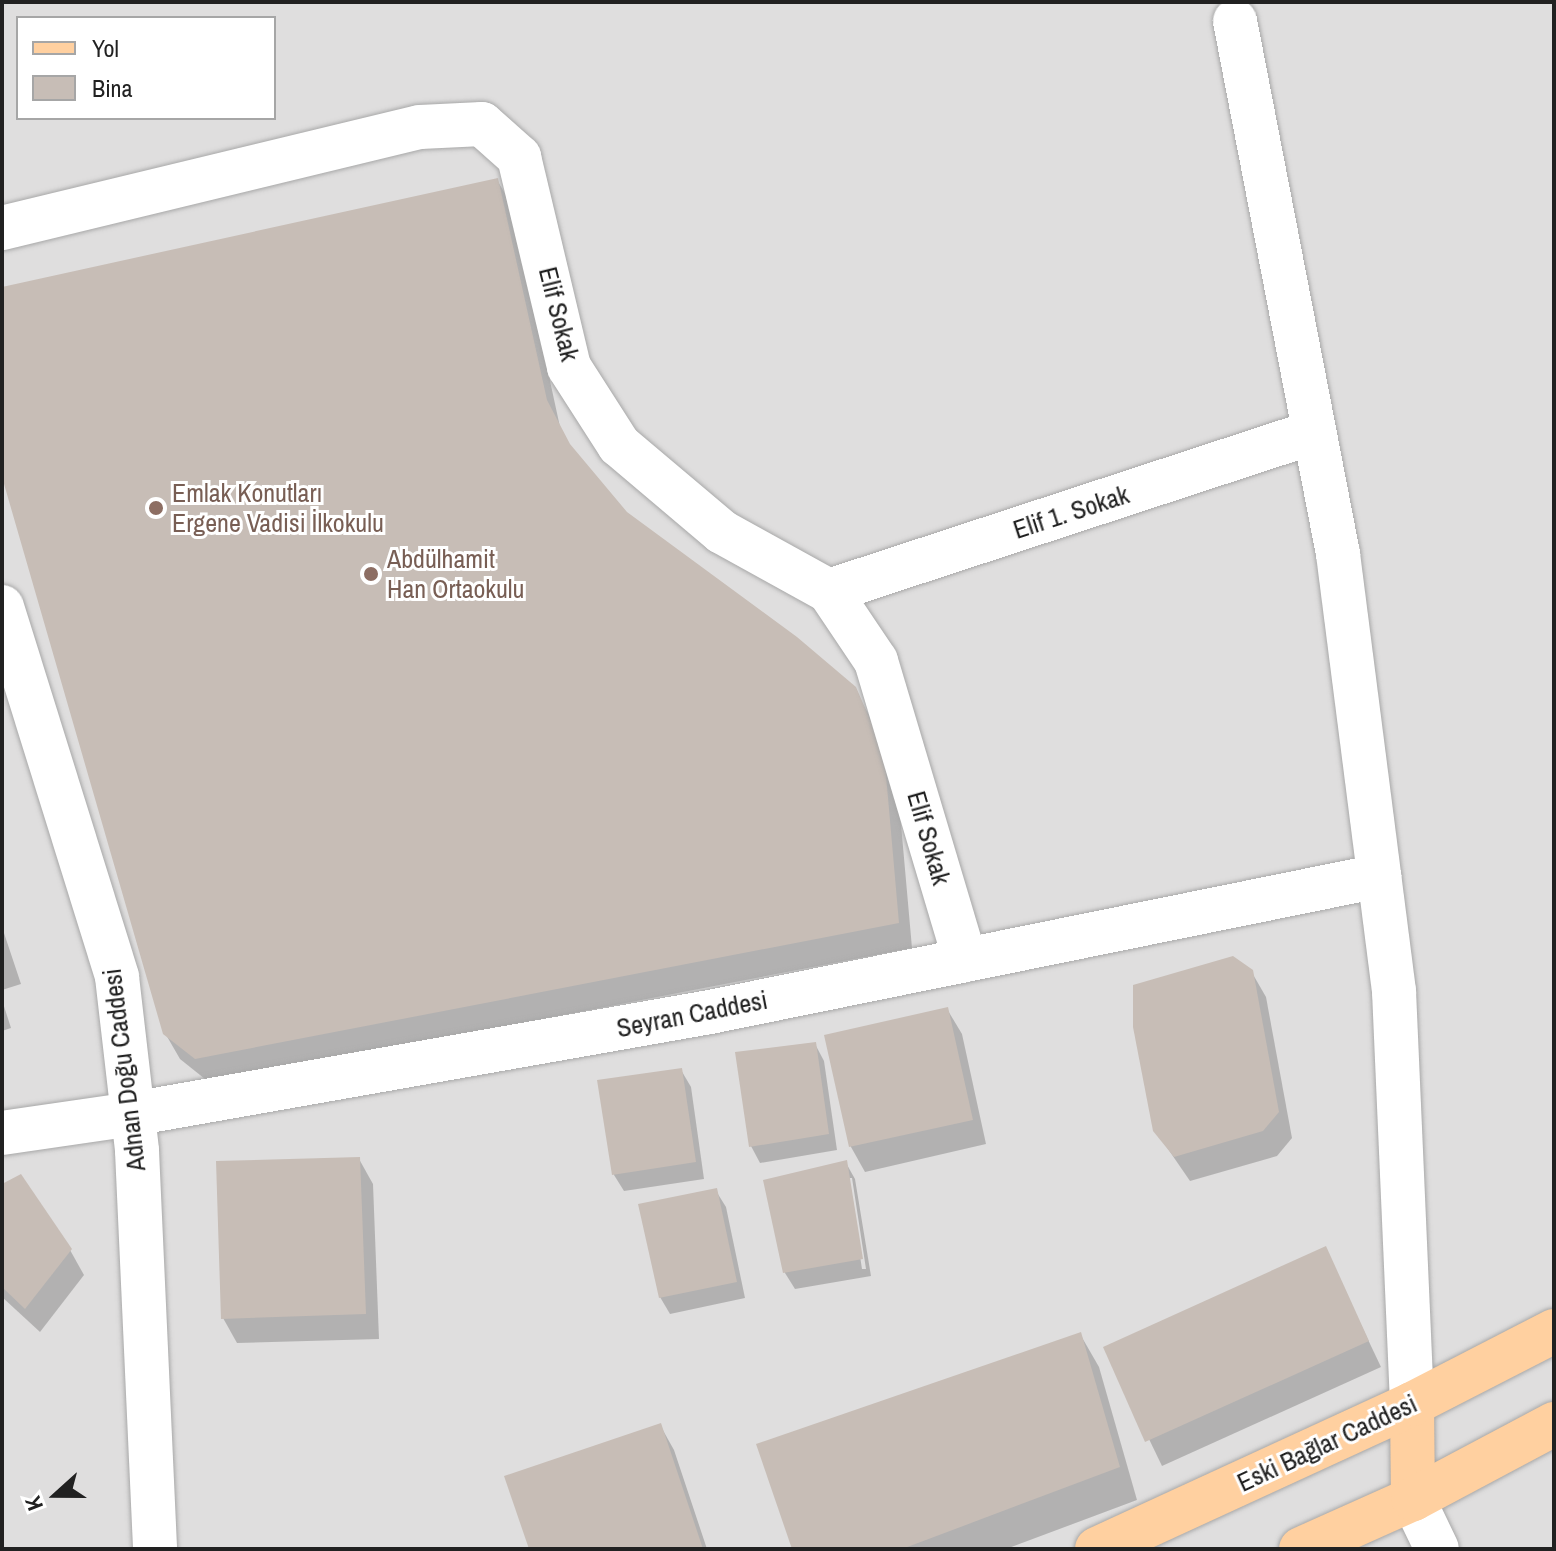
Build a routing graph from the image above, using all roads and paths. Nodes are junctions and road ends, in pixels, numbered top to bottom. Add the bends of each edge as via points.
1 (1235, 21) dead end
2 (2, 228) edge
3 (1314, 432) junction
4 (829, 591) junction
5 (2, 607) edge
6 (1379, 876) junction
7 (965, 960) junction
8 (132, 1114) junction
9 (2, 1133) edge
10 (1554, 1331) edge
11 (1412, 1404) junction
12 (1554, 1424) edge
13 (1413, 1499) junction
14 (155, 1549) edge
15 (1097, 1549) edge
16 (1301, 1549) edge
17 (1437, 1549) edge

1 - 3 street
2 - 4 street, Elif Sokak via 420,127 482,124 519,157 569,367 619,445 722,532
3 - 4 street, Elif 1. Sokak
3 - 6 street via 1338,554
4 - 7 street, Elif Sokak via 876,661
5 - 8 street, Adnan Doğu Caddesi via 117,977
6 - 7 street, Seyran Caddesi
6 - 11 street via 1394,991
7 - 8 street, Seyran Caddesi via 710,1012
8 - 9 street, Seyran Caddesi
8 - 14 street, Adnan Doğu Caddesi
10 - 11 main road, Eski Bağlar Caddesi
11 - 13 main road
11 - 15 main road, Eski Bağlar Caddesi
12 - 13 main road
13 - 16 main road
13 - 17 street

